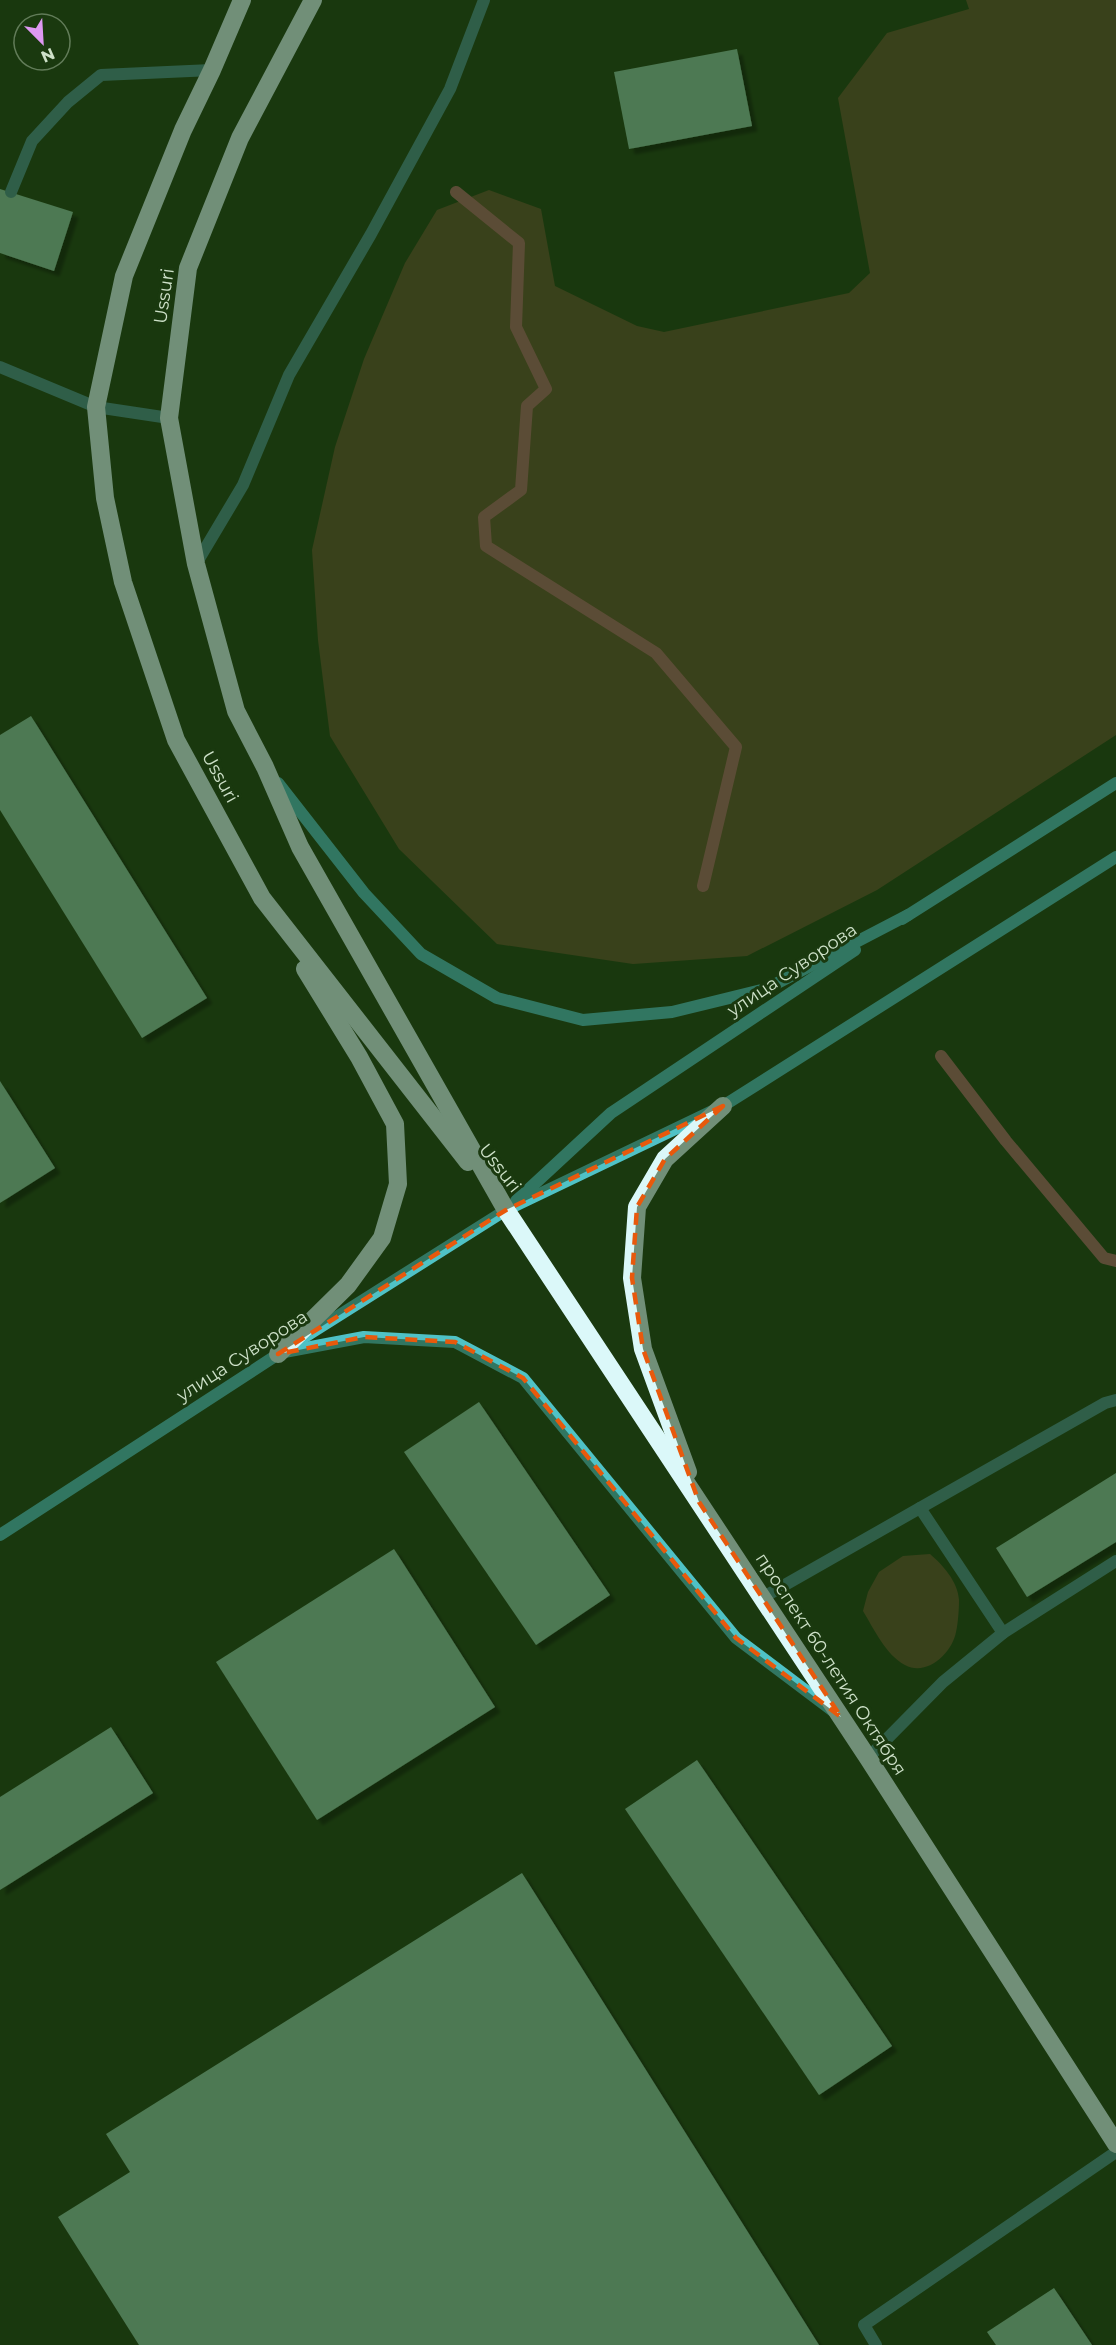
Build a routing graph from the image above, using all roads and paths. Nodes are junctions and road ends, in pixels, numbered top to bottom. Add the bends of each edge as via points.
1 (242, 0) edge
2 (313, 0) edge
3 (484, 0) edge
4 (212, 70) junction
5 (11, 192) dead end
6 (0, 367) edge
7 (96, 407) junction
8 (169, 418) junction
9 (196, 564) junction
10 (265, 767) junction
11 (1116, 783) edge
12 (1116, 857) edge
13 (262, 898) junction
14 (908, 915) junction
15 (723, 1106) junction
16 (506, 1210) junction
17 (278, 1354) junction
18 (1116, 1400) edge
19 (699, 1502) junction
20 (920, 1508) junction
21 (0, 1535) edge
22 (1116, 1561) edge
23 (762, 1598) junction
24 (1004, 1633) junction
25 (841, 1717) junction
26 (868, 1758) junction
27 (1116, 2144) edge
28 (1116, 2152) edge
29 (876, 2345) edge

1 - 4 highway, Ussuri
2 - 8 highway, Ussuri via 240,138 188,268
3 - 9 lane via 450,89 289,375 243,485
4 - 5 lane via 101,75 68,102 32,141
4 - 7 highway, Ussuri via 183,130 124,276
6 - 7 lane
7 - 8 lane
7 - 13 highway, Ussuri via 105,498 123,582 176,740
8 - 9 highway, Ussuri
9 - 10 highway, Ussuri via 236,711
10 - 14 main road via 364,893 421,954 497,998 583,1020 672,1012 766,989
10 - 16 highway, Ussuri via 300,848
11 - 14 main road, улица Суворова
12 - 15 main road, улица Суворова
13 - 16 highway, Ussuri
13 - 17 highway via 395,1124 398,1184 382,1238 348,1285
14 - 16 main road, улица Суворова via 611,1113
15 - 16 main road, улица Суворова
15 - 19 highway via 665,1159 637,1207 632,1278 643,1349
16 - 17 main road, улица Суворова
16 - 19 highway, проспект 60-летия Октября
17 - 21 main road, улица Суворова
17 - 25 main road via 364,1337 455,1342 523,1378 736,1638
18 - 20 lane
19 - 23 highway, проспект 60-летия Октября
20 - 23 lane
20 - 24 lane
22 - 24 lane
23 - 25 highway, проспект 60-летия Октября
24 - 26 lane via 943,1682
25 - 26 highway, проспект 60-летия Октября
26 - 27 highway, проспект 60-летия Октября
28 - 29 lane via 864,2325

